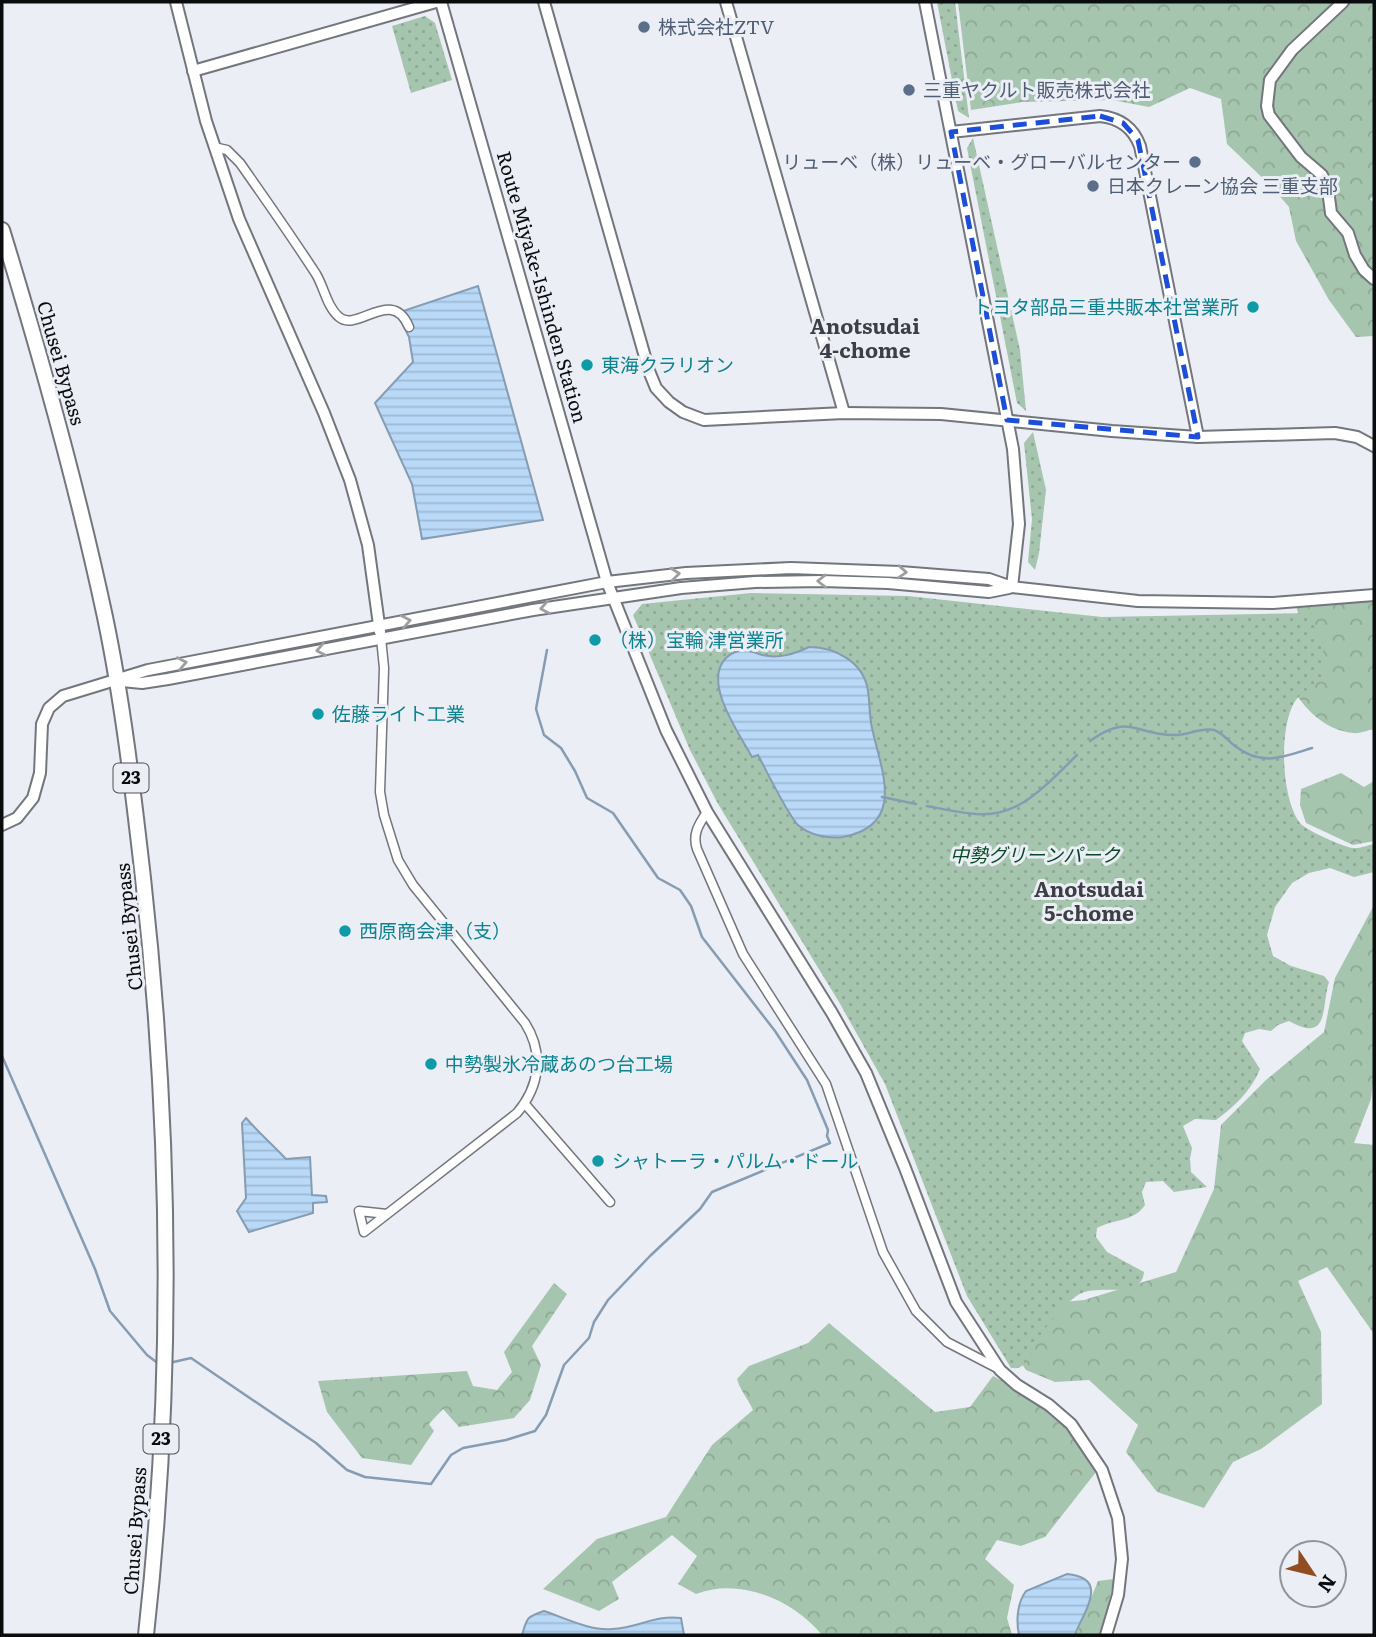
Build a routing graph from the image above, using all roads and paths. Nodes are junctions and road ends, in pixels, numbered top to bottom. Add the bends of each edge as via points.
1 (176, 2) edge
2 (436, 2) edge
3 (442, 2) edge
4 (544, 2) edge
5 (726, 2) edge
6 (925, 2) edge
7 (1343, 2) edge
8 (193, 71) junction
9 (951, 132) junction
10 (214, 147) junction
11 (2, 230) edge
12 (1374, 279) edge
13 (409, 327) dead end
14 (844, 414) junction
15 (1007, 420) junction
16 (1198, 437) junction
17 (1374, 446) edge
18 (607, 582) junction
19 (1012, 587) junction
20 (1374, 595) edge
21 (612, 597) junction
22 (380, 626) junction
23 (381, 639) junction
24 (117, 681) junction
25 (707, 812) junction
26 (2, 825) edge
27 (525, 1104) junction
28 (610, 1202) dead end
29 (387, 1214) dead end
30 (1000, 1370) junction
31 (146, 1635) edge
32 (1106, 1635) edge

1 - 8 street
2 - 8 street
3 - 18 street, Route Miyake-Ishinden Station
4 - 14 street via 656,387 677,408 704,420
5 - 14 street
6 - 9 street
7 - 12 street via 1292,50 1269,80 1267,106 1301,156 1322,175 1331,213
8 - 10 street
9 - 15 street
9 - 16 street via 1100,116 1118,120 1131,130 1140,146
10 - 13 street via 227,150 240,163 317,276 337,316 351,320 388,309 401,314
10 - 22 street via 239,219 341,453 368,545
11 - 24 highway, Chusei Bypass / 23 via 77,494
14 - 15 street via 941,414
15 - 16 street
15 - 19 street via 1019,499
16 - 17 street via 1343,433
18 -> 19 street via 791,568 989,579
18 - 21 street, Route Miyake-Ishinden Station
22 -> 18 street
19 - 20 street via 1104,598 1220,603
19 -> 21 street via 989,592 888,583 755,582
21 -> 23 street
21 - 25 street, Route Miyake-Ishinden Station via 666,730
22 - 23 street
24 -> 22 street via 148,670
23 -> 24 street via 142,683
23 - 27 street via 380,792 388,832 413,885 530,1032 537,1066
24 - 26 street via 63,696 48,708 33,798 17,818
24 - 31 highway, Chusei Bypass / 23 via 155,984 165,1190 164,1340
25 - 30 street, Route Miyake-Ishinden Station via 859,1060 956,1302
25 - 30 street via 696,830 697,849 743,954 826,1083 883,1252 916,1311 937,1335
27 - 28 street
27 - 29 street
30 - 32 street, Route Miyake-Ishinden Station via 1071,1424 1106,1480 1118,1518 1122,1559 1118,1595

